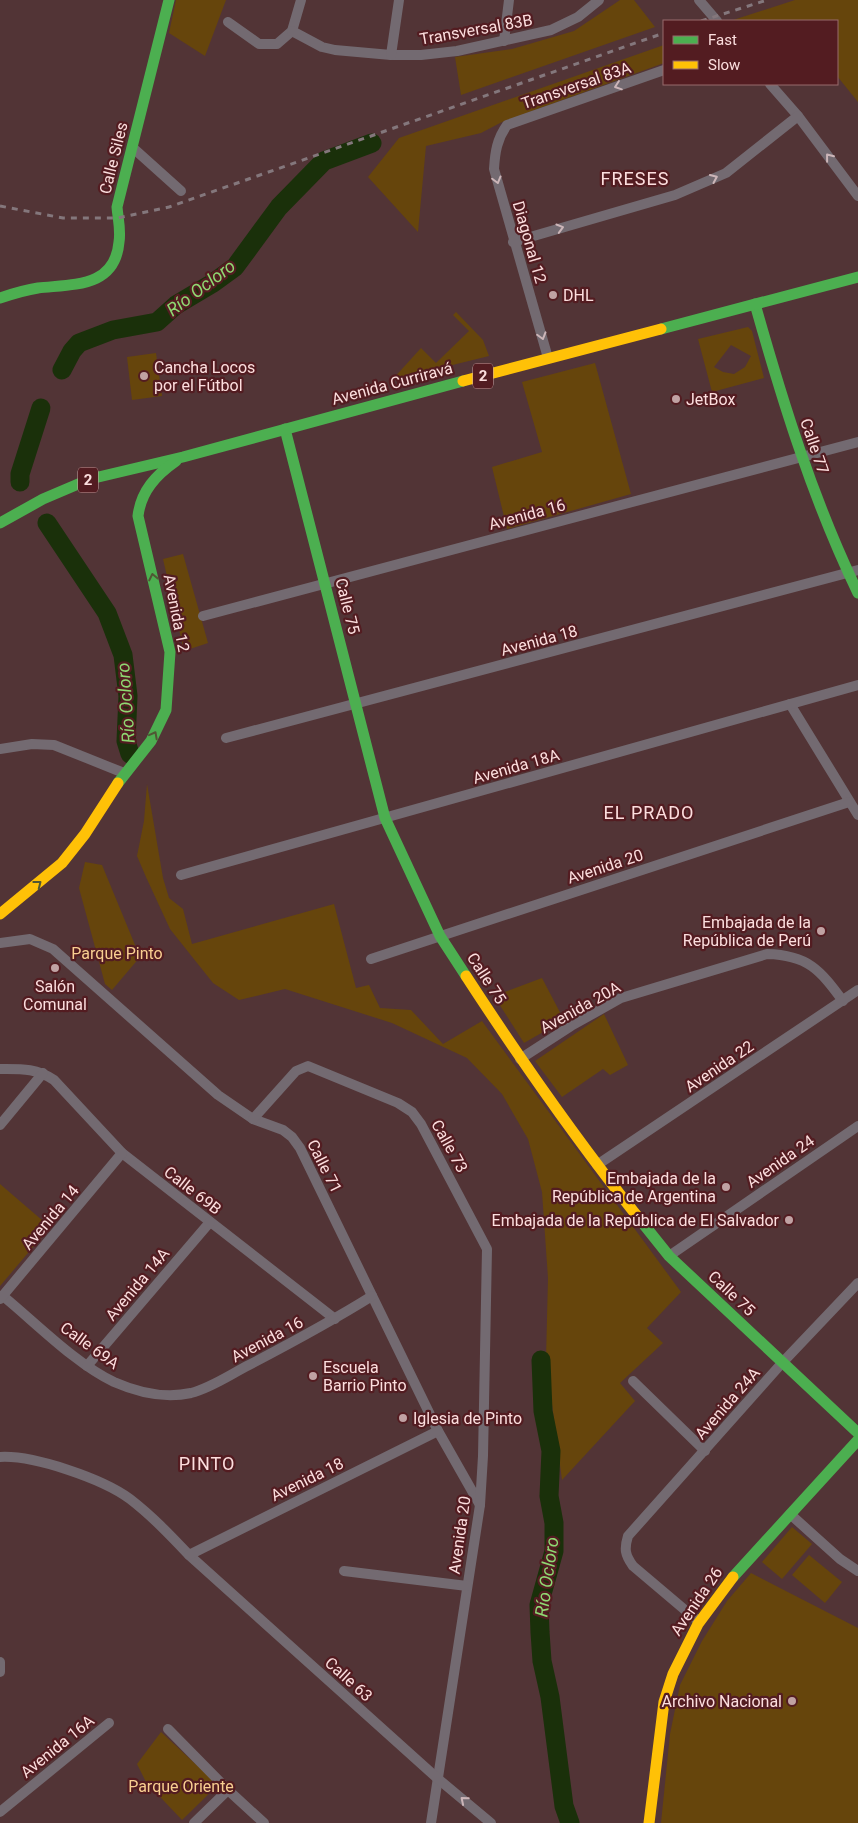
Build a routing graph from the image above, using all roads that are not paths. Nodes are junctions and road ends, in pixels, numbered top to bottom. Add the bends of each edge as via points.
1 (169, 0) edge
2 (301, 0) edge
3 (399, 0) edge
4 (509, 0) edge
5 (599, 0) edge
6 (699, 0) edge
7 (716, 20) edge
8 (228, 22) dead end
9 (292, 31) junction
10 (504, 41) junction
11 (391, 55) junction
12 (663, 70) edge
13 (771, 85) edge
14 (798, 116) junction
15 (501, 133) joint
16 (132, 147) junction
17 (181, 191) dead end
18 (858, 196) edge
19 (513, 242) junction
20 (858, 278) edge
21 (0, 298) edge
22 (755, 304) junction
23 (548, 358) junction
24 (285, 428) junction
25 (858, 442) edge
26 (800, 456) junction
27 (183, 457) junction
28 (0, 523) edge
29 (853, 571) edge
30 (326, 583) junction
31 (858, 593) edge
32 (203, 616) dead end
33 (858, 685) edge
34 (355, 704) junction
35 (790, 704) junction
36 (226, 738) dead end
37 (0, 749) edge
38 (124, 773) junction
39 (849, 802) junction
40 (858, 815) edge
41 (385, 818) junction
42 (181, 875) dead end
43 (0, 914) edge
44 (440, 936) junction
45 (0, 943) edge
46 (371, 959) dead end
47 (858, 990) edge
48 (843, 1000) junction
49 (520, 1059) junction
50 (0, 1069) edge
51 (43, 1073) junction
52 (253, 1119) junction
53 (0, 1125) edge
54 (858, 1126) edge
55 (122, 1153) junction
56 (597, 1166) junction
57 (210, 1222) junction
58 (487, 1249) joint
59 (669, 1256) junction
60 (858, 1283) edge
61 (372, 1296) junction
62 (2, 1298) edge
63 (335, 1319) junction
64 (782, 1363) junction
65 (88, 1366) junction
66 (633, 1381) dead end
67 (170, 1395) joint
68 (438, 1431) junction
69 (858, 1433) edge
70 (858, 1440) edge
71 (705, 1451) junction
72 (0, 1457) edge
73 (480, 1505) junction
74 (790, 1514) junction
75 (189, 1555) junction
76 (858, 1571) edge
77 (344, 1572) dead end
78 (467, 1586) junction
79 (698, 1621) junction
80 (0, 1662) edge
81 (0, 1672) edge
82 (109, 1724) dead end
83 (168, 1729) dead end
84 (437, 1778) junction
85 (228, 1790) junction
86 (0, 1812) edge
87 (194, 1823) edge
88 (264, 1823) edge
89 (431, 1823) edge
90 (491, 1823) edge
91 (649, 1823) edge

1 - 16 main road, Calle Siles
2 - 9 street
3 - 11 street
4 - 10 street
5 - 10 street, Transversal 83B via 578,17 550,30
6 - 7 street
8 - 9 street via 251,40 265,46 276,44
9 - 11 street, Transversal 83B via 322,47
10 - 11 street, Transversal 83B via 457,51
12 -> 15 street, Transversal 83A via 507,125
13 - 14 street
18 -> 14 street
19 -> 14 street via 675,195 726,173
15 -> 19 street, Diagonal 12 via 495,150 494,169
16 - 17 street
16 - 21 main road, Calle Siles via 117,207 120,230 117,255 109,270 84,284 23,290
19 -> 23 street, Diagonal 12
20 - 22 main road, Avenida Curriravá / 2
22 - 23 main road, Avenida Curriravá / 2
22 - 26 main road, Calle 77
23 - 24 main road, Avenida Curriravá / 2
24 - 27 main road, Avenida Curriravá / 2
24 - 30 main road, Calle 75
25 - 26 street, Avenida 16
26 - 29 main road, Calle 77
26 - 30 street, Avenida 16
27 - 28 main road, Avenida Curriravá / 2 via 83,481
38 -> 27 main road, Avenida 12 via 151,741 166,710 170,678 170,652 138,516 138,503 146,486
29 - 31 main road, Calle 77
29 - 34 street, Avenida 18
30 - 32 street, Avenida 16
30 - 34 main road, Calle 75
33 - 35 street, Avenida 18A
34 - 36 street, Avenida 18
34 - 41 main road, Calle 75
35 - 39 street
35 - 41 street, Avenida 18A
37 - 38 street via 32,744 54,745
43 -> 38 main road, Avenida 12 via 62,863
39 - 40 street
39 - 44 street, Avenida 20
41 - 42 street, Avenida 18A
41 - 44 main road, Calle 75
44 - 46 street, Avenida 20
44 - 49 main road, Calle 75
45 - 52 street, Calle 71 via 30,940 53,949 218,1095
47 - 48 street, Avenida 22
48 - 49 street, Avenida 20A via 814,966 788,955 767,954 621,998
48 - 56 street, Avenida 22
49 - 56 main road, Calle 75
50 - 51 street via 29,1069
51 - 53 street
51 - 55 street, Calle 69B via 54,1080
52 - 58 street, Calle 73 via 301,1068 316,1068 398,1103 412,1112 421,1124
52 - 61 street, Calle 71 via 284,1130 300,1148
54 - 59 street, Avenida 24
55 - 57 street, Calle 69B
55 - 62 street, Avenida 14
56 - 59 main road, Calle 75
57 - 63 street, Calle 69B
57 - 65 street, Avenida 14A
58 - 73 street, Avenida 20
59 - 64 main road, Calle 75
60 - 64 street, Avenida 24A
61 - 63 street, Avenida 16
61 - 68 street, Calle 71
62 - 65 street, Calle 69A
63 - 67 street, Avenida 16 via 220,1380 192,1392
64 - 69 main road, Calle 75
64 - 71 street, Avenida 24A
65 - 67 street, Calle 69A via 136,1391
66 - 71 street
68 - 73 street, Calle 71
68 - 75 street, Avenida 18
70 - 74 main road, Avenida 26
71 - 79 street, Avenida 24A via 635,1527 625,1547 626,1556 633,1566
72 - 75 street, Calle 63 via 36,1460 111,1489 153,1517
73 - 78 street, Avenida 20
74 - 76 street
74 - 79 main road, Avenida 26 via 738,1568
75 - 84 street, Calle 63
77 - 78 street
78 - 84 street, Avenida 20
79 - 91 main road, Avenida 26 via 681,1653 664,1702
80 - 81 street
82 - 86 street, Avenida 16A
83 - 85 street
84 - 89 street, Avenida 20
90 -> 84 street, Calle 63
85 - 87 street
85 - 88 street

